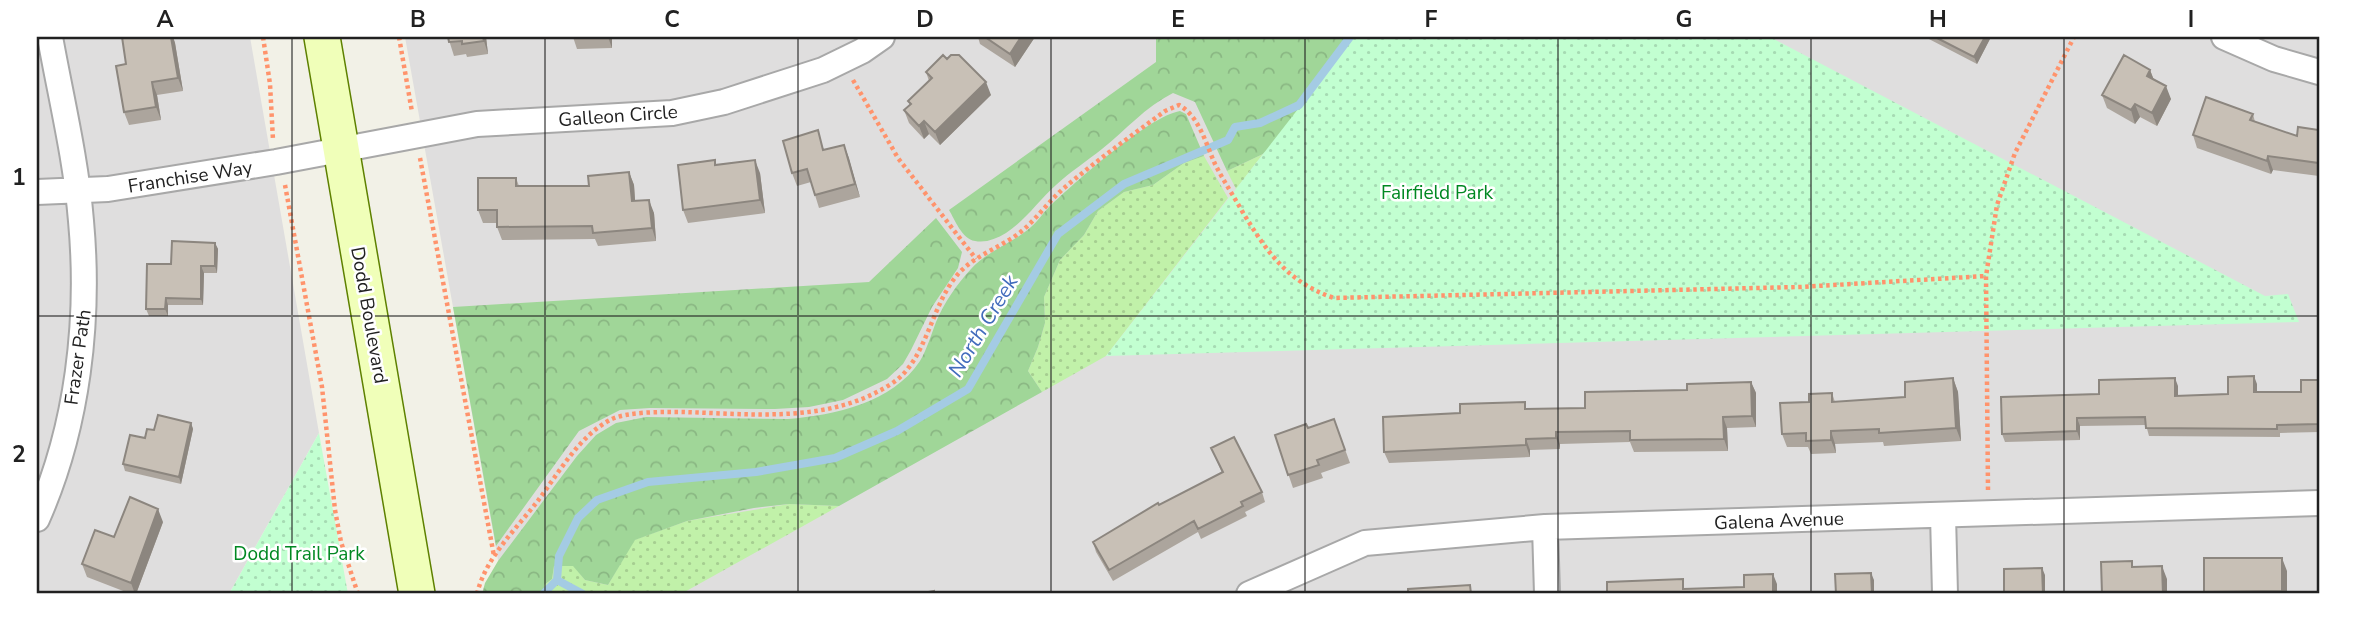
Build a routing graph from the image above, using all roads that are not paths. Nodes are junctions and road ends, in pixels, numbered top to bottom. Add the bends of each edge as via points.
1 (50, 37) edge
2 (322, 37) edge
3 (882, 37) edge
4 (2224, 37) edge
5 (2319, 72) edge
6 (342, 150) junction
7 (77, 191) junction
8 (37, 192) edge
9 (2319, 503) edge
10 (1942, 515) junction
11 (37, 519) edge
12 (1545, 527) junction
13 (417, 594) edge
14 (1249, 594) edge
15 (1547, 594) edge
16 (1945, 594) edge

1 - 7 street, Frazer Path
2 - 6 street, Dodd Boulevard
3 - 6 street, Galleon Circle via 823,70 724,102 672,113 477,124
4 - 5 street
6 - 7 street, Franchise Way via 108,190
6 - 13 street, Dodd Boulevard
7 - 8 street, Franchise Way
7 - 11 street, Frazer Path via 84,275 78,362 60,456
9 - 10 street, Galena Avenue
10 - 12 street, Galena Avenue
10 - 16 street
12 - 14 street, Galena Avenue via 1365,543
12 - 15 street

